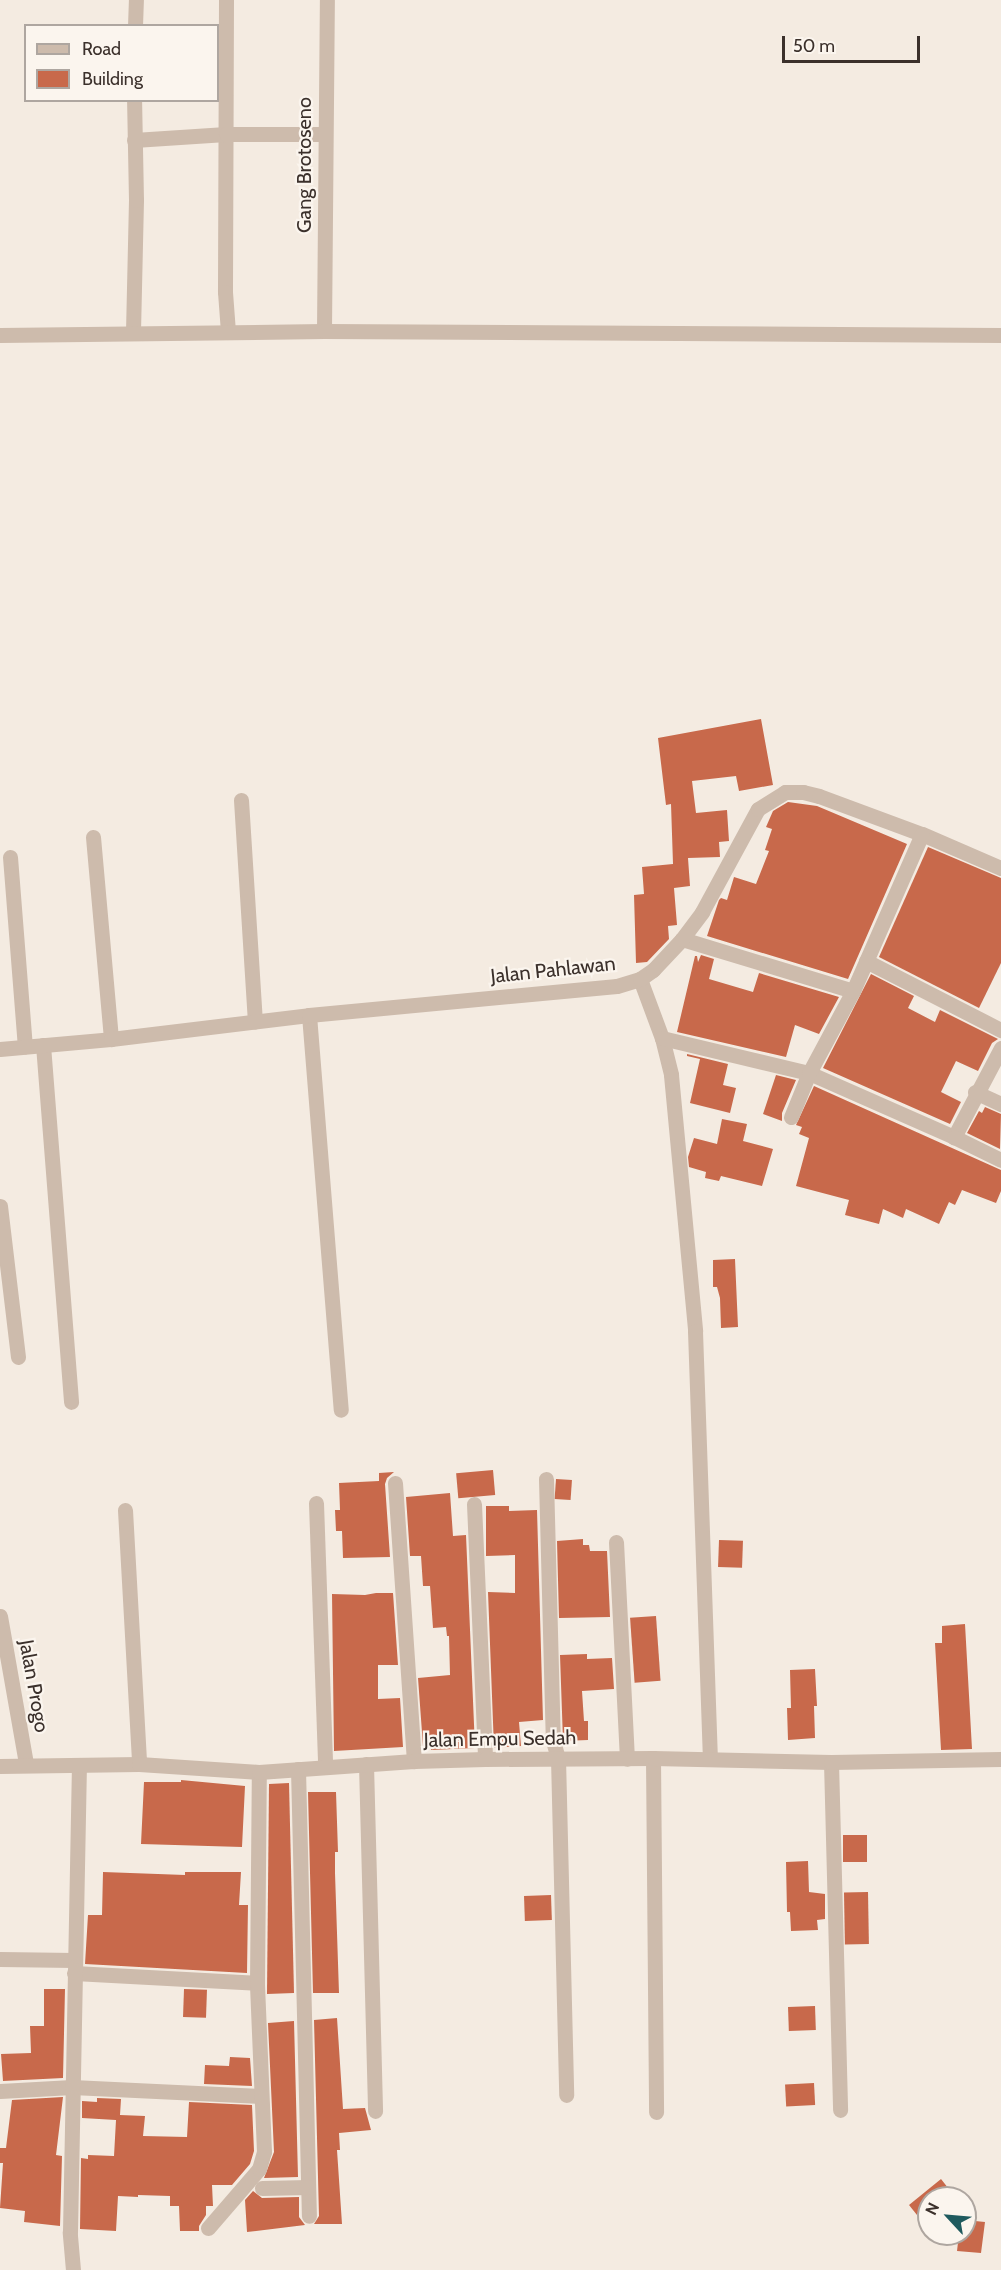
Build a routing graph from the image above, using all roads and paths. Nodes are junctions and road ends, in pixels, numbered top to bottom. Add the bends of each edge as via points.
1 (136, 0) edge
2 (226, 0) edge
3 (327, 0) edge
4 (135, 24) edge
5 (134, 102) edge
6 (226, 134) junction
7 (324, 135) junction
8 (134, 140) junction
9 (324, 331) junction
10 (133, 332) junction
11 (228, 332) junction
12 (0, 335) edge
13 (1001, 335) edge
14 (241, 800) dead end
15 (922, 834) junction
16 (93, 837) dead end
17 (10, 857) dead end
18 (1001, 868) edge
19 (682, 939) junction
20 (866, 961) junction
21 (640, 979) junction
22 (852, 991) junction
23 (309, 1016) junction
24 (255, 1022) junction
25 (1001, 1030) edge
26 (662, 1038) junction
27 (111, 1039) junction
28 (43, 1045) junction
29 (25, 1046) junction
30 (1001, 1048) edge
31 (0, 1049) edge
32 (809, 1073) junction
33 (975, 1092) junction
34 (1001, 1104) edge
35 (791, 1117) dead end
36 (954, 1137) junction
37 (1001, 1160) edge
38 (0, 1206) edge
39 (18, 1357) dead end
40 (71, 1402) dead end
41 (341, 1410) dead end
42 (546, 1479) dead end
43 (394, 1483) dead end
44 (316, 1503) dead end
45 (474, 1504) dead end
46 (125, 1510) dead end
47 (616, 1542) dead end
48 (0, 1616) edge
49 (558, 1758) junction
50 (653, 1758) junction
51 (485, 1759) junction
52 (627, 1759) junction
53 (710, 1759) junction
54 (1001, 1759) edge
55 (414, 1761) junction
56 (831, 1762) junction
57 (26, 1764) junction
58 (139, 1764) junction
59 (366, 1764) junction
60 (0, 1766) edge
61 (79, 1766) junction
62 (325, 1766) junction
63 (297, 1769) junction
64 (259, 1772) junction
65 (0, 1959) edge
66 (74, 1967) junction
67 (257, 1983) junction
68 (72, 2087) junction
69 (0, 2091) edge
70 (566, 2095) dead end
71 (260, 2096) junction
72 (840, 2110) dead end
73 (375, 2111) dead end
74 (656, 2112) dead end
75 (308, 2187) junction
76 (262, 2188) dead end
77 (309, 2216) dead end
78 (208, 2228) dead end
79 (73, 2270) edge

1 - 4 street
2 - 6 street
3 - 7 street, Gang Brotoseno
5 - 8 street
6 - 7 street
6 - 8 street
6 - 11 street
7 - 9 street, Gang Brotoseno
8 - 10 street
9 - 11 street
9 - 13 street
10 - 11 street
10 - 12 street
14 - 24 street
15 - 18 street, Jalan Pahlawan
15 - 19 street, Jalan Pahlawan via 802,792 774,796 758,809 702,912
15 - 20 street
16 - 27 street
17 - 29 street
19 - 21 street, Jalan Pahlawan
19 - 22 street
20 - 22 street
20 - 25 street
21 - 23 street, Jalan Pahlawan via 617,986
21 - 26 street
22 - 32 street
23 - 24 street, Jalan Pahlawan
23 - 41 street
24 - 27 street, Jalan Pahlawan
26 - 32 street
26 - 53 street via 671,1075 695,1331
27 - 28 street, Jalan Pahlawan
28 - 29 street, Jalan Pahlawan
28 - 40 street
29 - 31 street, Jalan Pahlawan
30 - 33 street
32 - 35 street
32 - 36 street
33 - 34 street
33 - 36 street
36 - 37 street
38 - 39 street
42 - 49 street via 553,1741
43 - 55 street
44 - 62 street
45 - 51 street
46 - 58 street
47 - 52 street
48 - 57 street, Jalan Progo
49 - 51 street, Jalan Empu Sedah
49 - 52 street, Jalan Empu Sedah
49 - 70 street
50 - 52 street, Jalan Empu Sedah
50 - 53 street, Jalan Empu Sedah
50 - 74 street
51 - 55 street, Jalan Empu Sedah
53 - 56 street, Jalan Empu Sedah
54 - 56 street, Jalan Empu Sedah
55 - 59 street, Jalan Empu Sedah
56 - 72 street
57 - 60 street, Jalan Empu Sedah
57 - 61 street, Jalan Empu Sedah
58 - 61 street, Jalan Empu Sedah
58 - 64 street, Jalan Empu Sedah
59 - 62 street, Jalan Empu Sedah
59 - 73 street
61 - 66 street
62 - 63 street, Jalan Empu Sedah
63 - 64 street, Jalan Empu Sedah
63 - 75 street
64 - 67 street
65 - 66 street
66 - 67 street
66 - 68 street
67 - 71 street
68 - 69 street
68 - 71 street
68 - 79 street
71 - 78 street via 263,2161
75 - 76 street
75 - 77 street

